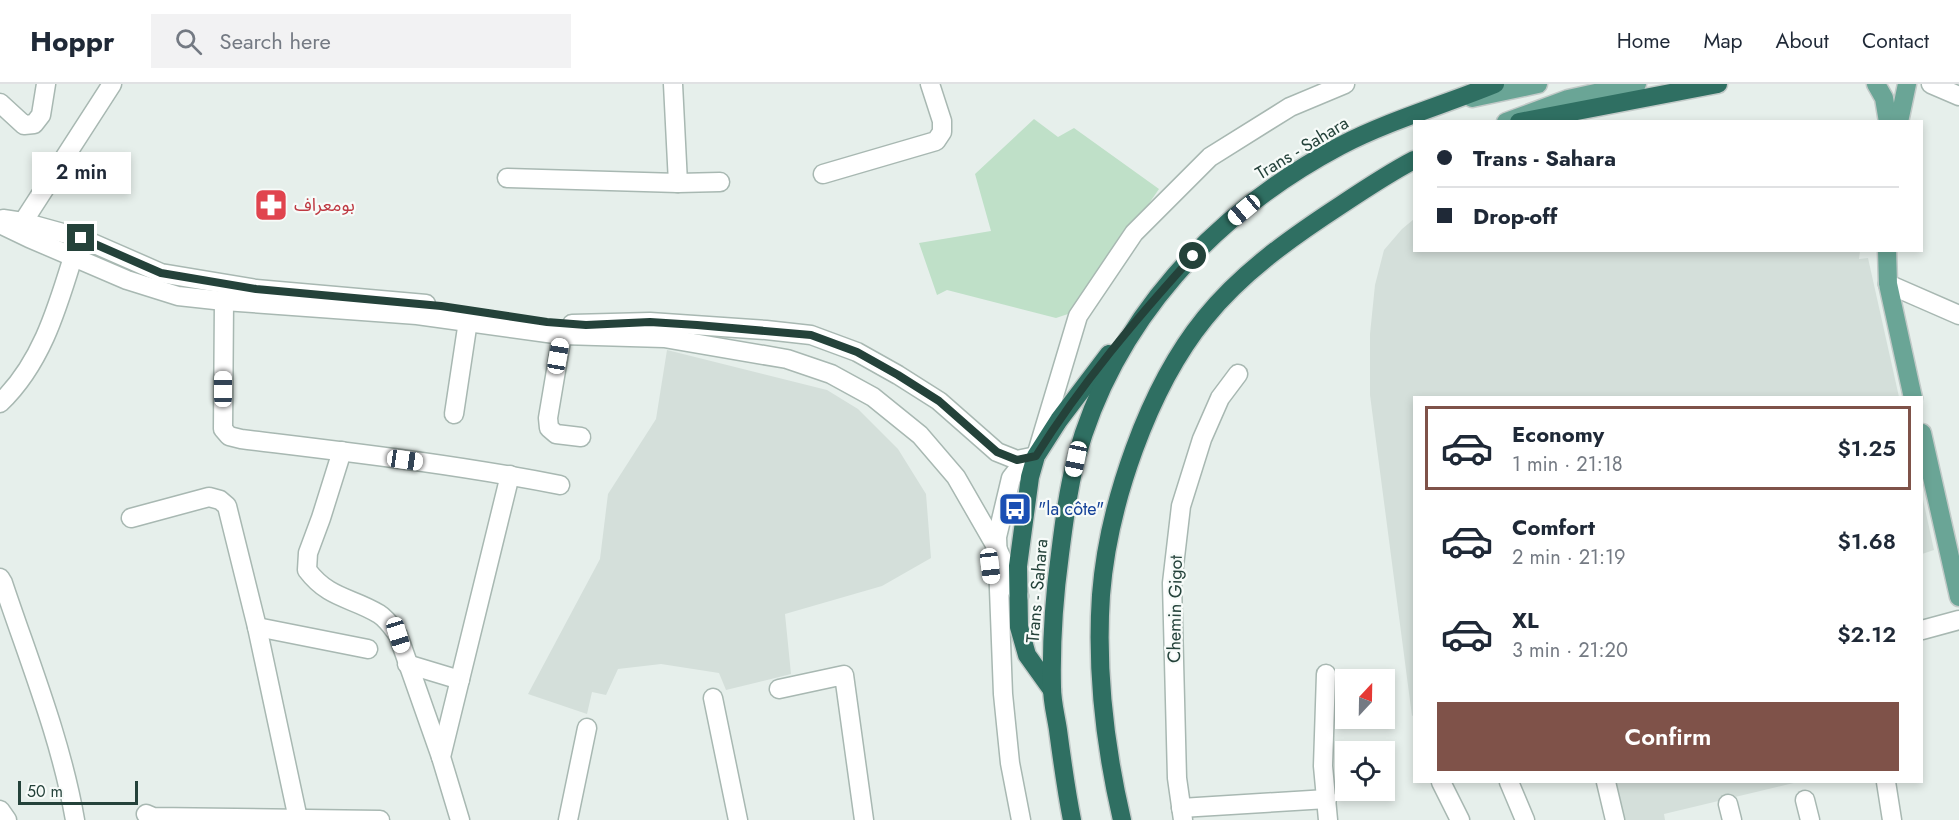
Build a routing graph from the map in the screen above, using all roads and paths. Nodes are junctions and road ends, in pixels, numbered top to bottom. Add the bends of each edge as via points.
1 (46, 84) edge
2 (112, 84) edge
3 (673, 84) edge
4 (930, 84) edge
5 (1345, 84) edge
6 (1496, 84) edge
7 (1538, 84) edge
8 (1637, 84) edge
9 (1718, 84) edge
10 (1876, 84) edge
11 (1907, 84) edge
12 (1931, 84) edge
13 (1959, 96) edge
14 (0, 103) edge
15 (1437, 106) junction
16 (1511, 120) edge
17 (1529, 120) edge
18 (1888, 120) edge
19 (1899, 120) edge
20 (1413, 161) edge
21 (823, 174) dead end
22 (507, 178) dead end
23 (720, 182) dead end
24 (678, 183) junction
25 (0, 219) edge
26 (23, 222) junction
27 (0, 224) edge
28 (1887, 252) edge
29 (73, 257) junction
30 (1888, 284) junction
31 (1154, 299) junction
32 (224, 301) junction
33 (1959, 315) edge
34 (468, 321) junction
35 (562, 335) junction
36 (1239, 374) dead end
37 (1913, 396) edge
38 (0, 403) edge
39 (454, 414) dead end
40 (581, 437) dead end
41 (1923, 437) edge
42 (342, 451) junction
43 (1036, 456) junction
44 (510, 475) junction
45 (560, 485) dead end
46 (131, 518) dead end
47 (986, 528) junction
48 (998, 550) junction
49 (0, 578) edge
50 (1019, 596) junction
51 (1959, 597) edge
52 (992, 608) dead end
53 (1959, 620) edge
54 (256, 627) junction
55 (1923, 630) edge
56 (368, 650) dead end
57 (407, 664) junction
58 (1326, 674) dead end
59 (460, 680) junction
60 (779, 689) dead end
61 (1052, 690) junction
62 (713, 698) dead end
63 (587, 728) dead end
64 (441, 757) junction
65 (1442, 783) edge
66 (1509, 783) edge
67 (1606, 783) edge
68 (1886, 783) edge
69 (1327, 799) junction
70 (1805, 800) dead end
71 (0, 810) edge
72 (146, 814) dead end
73 (1182, 814) edge
74 (226, 819) edge
75 (298, 819) edge
76 (7, 820) edge
77 (75, 820) edge
78 (380, 820) edge
79 (460, 820) edge
80 (568, 820) edge
81 (738, 820) edge
82 (864, 820) edge
83 (1021, 820) edge
84 (1072, 820) edge
85 (1122, 820) edge
86 (1328, 820) edge
87 (1460, 820) edge
88 (1525, 820) edge
89 (1615, 820) edge
90 (1810, 820) edge
91 (1892, 820) edge

1 - 14 street via 41,115 34,124 24,125
2 - 26 street
3 - 24 street
4 - 21 street via 942,121 942,132 936,141
5 - 43 street via 1290,107 1210,157 1134,233 1078,316
6 - 15 highway, Trans - Sahara
7 - 15 main road, Trans - Sahara
8 - 16 main road via 1568,99
9 - 17 highway
10 - 18 main road via 1884,98
11 - 19 main road
12 - 13 street
15 - 31 highway, Trans - Sahara via 1340,146 1292,176 1205,243
20 - 85 highway via 1284,244 1240,281 1205,318 1152,403 1118,504 1101,594 1103,718
22 - 24 street
23 - 24 street
25 - 26 street
26 - 43 street via 81,238 161,273 256,289 441,306 547,322 650,322 811,335 857,352 898,375 939,401 997,452 1017,460
27 - 29 street
28 - 30 main road
29 - 32 street via 178,296
29 - 38 street via 57,309 34,361
30 - 33 street
30 - 37 main road
31 - 43 highway via 1059,420
31 - 61 highway, Trans - Sahara via 1128,337 1102,387 1076,459 1054,601
32 - 34 street
32 - 42 street via 223,429 229,436 241,439
34 - 35 street
34 - 39 street
35 - 40 street via 549,428 556,434
35 - 47 street via 664,338 787,359 831,374 873,396 920,435 956,477
36 - 73 street, Chemin Gigot via 1220,398 1202,439 1181,506 1172,583 1177,778
41 - 51 main road
42 - 44 street
42 - 57 street via 308,553 307,570 317,584 388,621 398,635
43 - 48 street via 1022,464 1011,478 997,537
43 - 50 highway via 1025,507 1018,566
44 - 45 street
44 - 59 street
46 - 54 street via 209,497 227,506
47 - 48 street
47 - 52 street
48 - 50 street
48 - 83 street via 1003,694
49 - 77 street via 54,736
50 - 61 highway via 1019,627 1027,655
53 - 55 street
54 - 56 street
54 - 75 street
57 - 59 street
57 - 64 street
58 - 69 street via 1323,766
59 - 64 street
60 - 82 street via 844,675
61 - 84 highway, Trans - Sahara
62 - 81 street
63 - 80 street
64 - 79 street
65 - 87 street
66 - 88 street
67 - 89 street
68 - 91 street
69 - 73 street
69 - 86 street
70 - 90 street
71 - 76 street
72 - 74 street
74 - 75 street
75 - 78 street

